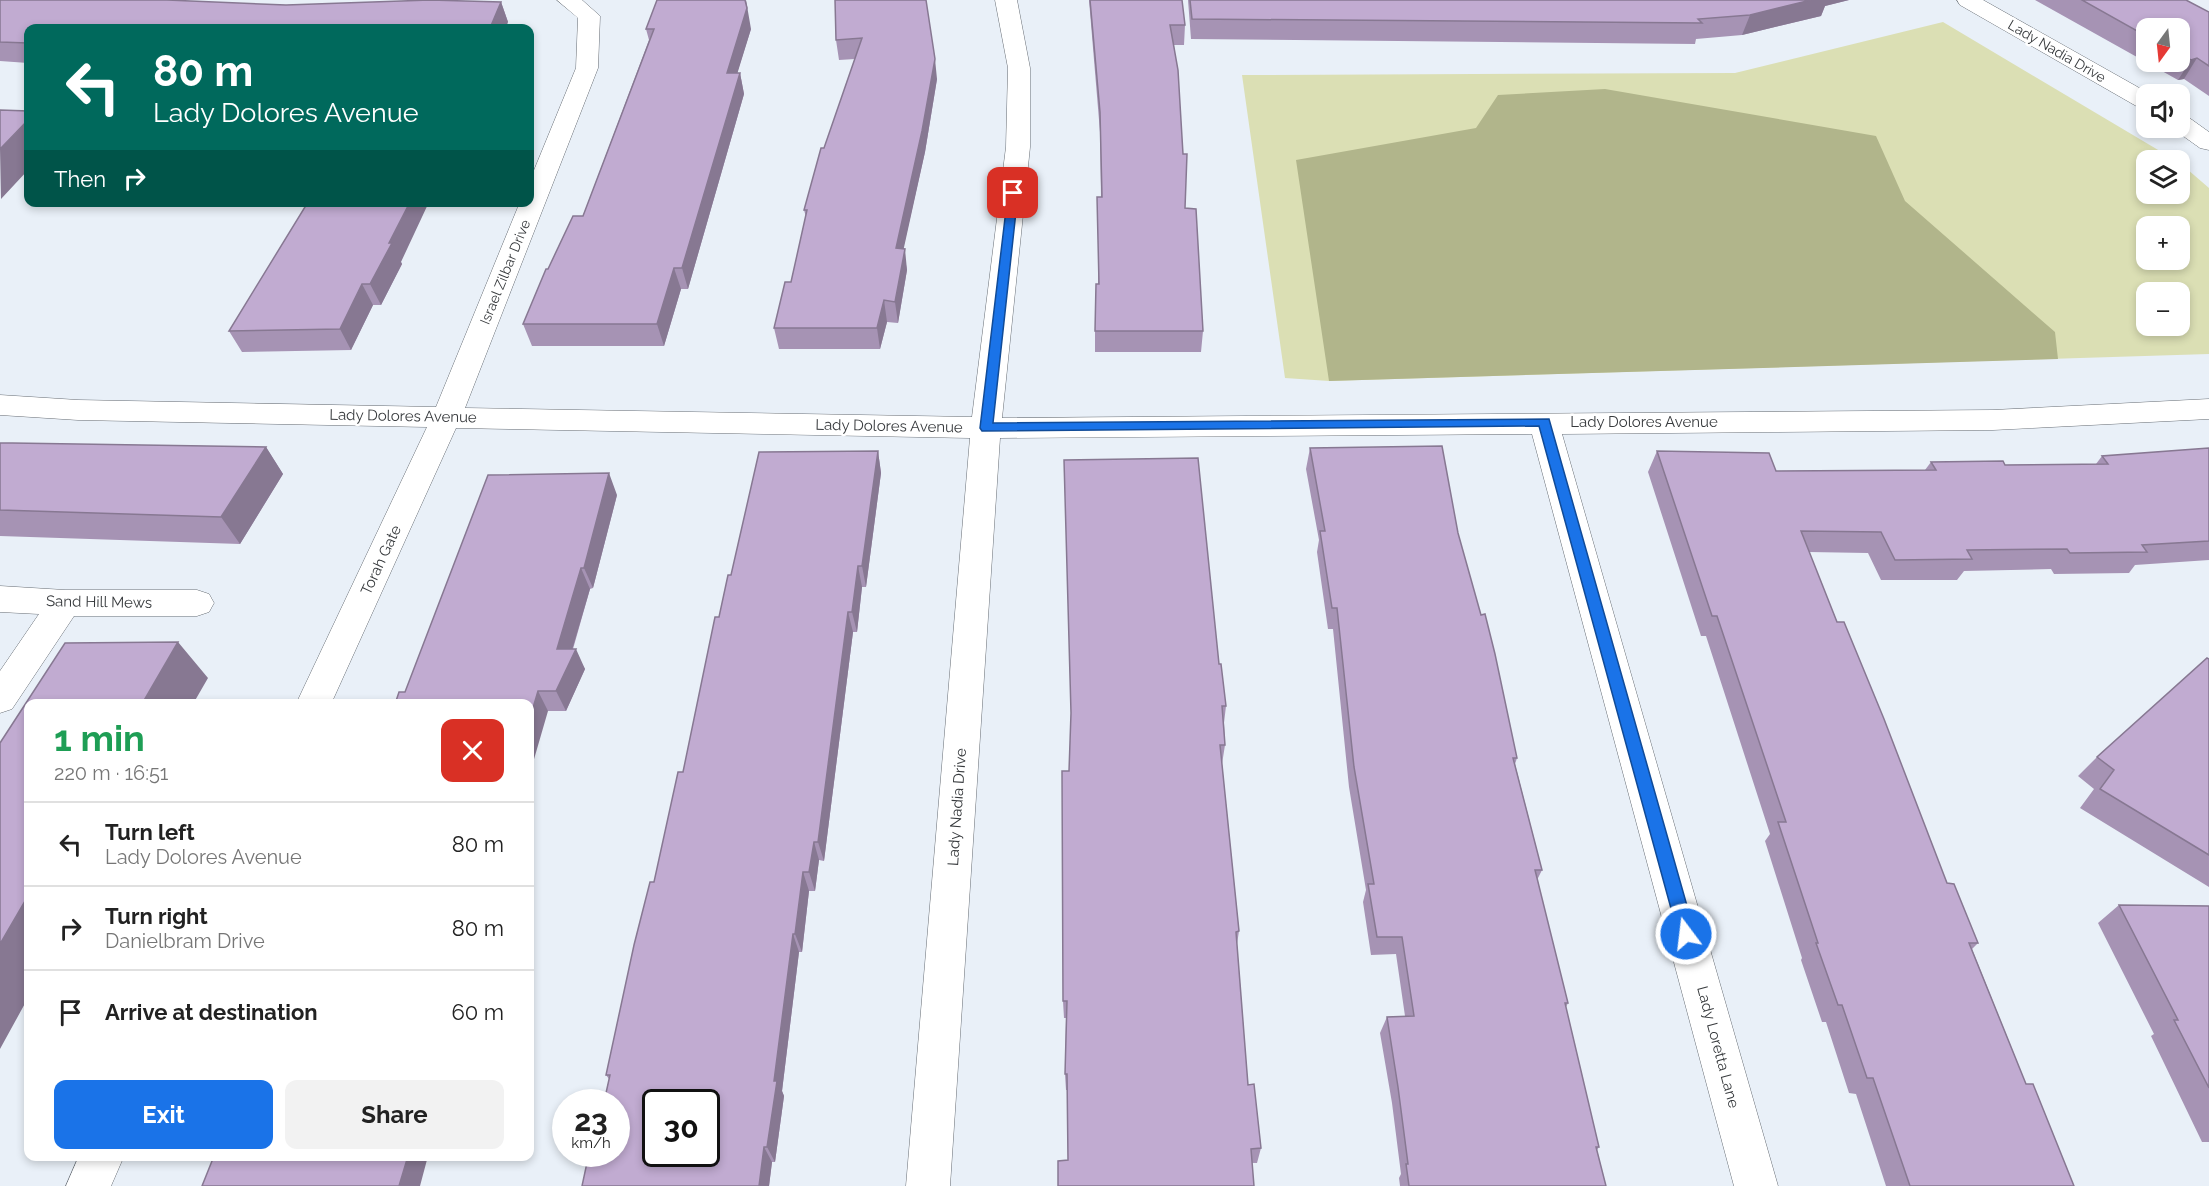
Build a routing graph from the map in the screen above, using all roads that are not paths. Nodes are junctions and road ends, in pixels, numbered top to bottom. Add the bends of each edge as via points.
1 (568, 0) edge
2 (1006, 0) edge
3 (1968, 0) edge
4 (2136, 96) edge
5 (2190, 129) edge
6 (2209, 143) edge
7 (534, 200) edge
8 (531, 207) edge
9 (0, 405) edge
10 (2209, 409) edge
11 (447, 416) junction
12 (1544, 422) junction
13 (986, 428) junction
14 (0, 599) edge
15 (65, 603) junction
16 (197, 603) dead end
17 (0, 699) edge
18 (316, 699) edge
19 (100, 1161) edge
20 (88, 1186) edge
21 (928, 1186) edge
22 (1756, 1186) edge

1 - 7 street, Israel Zilbar Drive via 590,16 587,68
2 - 13 street, Lady Nadia Drive via 1020,68 1018,147
3 - 4 street, Lady Nadia Drive
5 - 6 street
8 - 11 street, Israel Zilbar Drive
9 - 11 street, Lady Dolores Avenue via 90,411
10 - 12 street, Lady Dolores Avenue via 1993,420
11 - 13 street, Lady Dolores Avenue
11 - 18 street, Torah Gate
12 - 13 street, Lady Dolores Avenue
12 - 22 street, Lady Loretta Lane
13 - 21 street, Lady Nadia Drive
14 - 15 street, Sand Hill Mews
15 - 16 street, Sand Hill Mews
15 - 17 street
19 - 20 street

